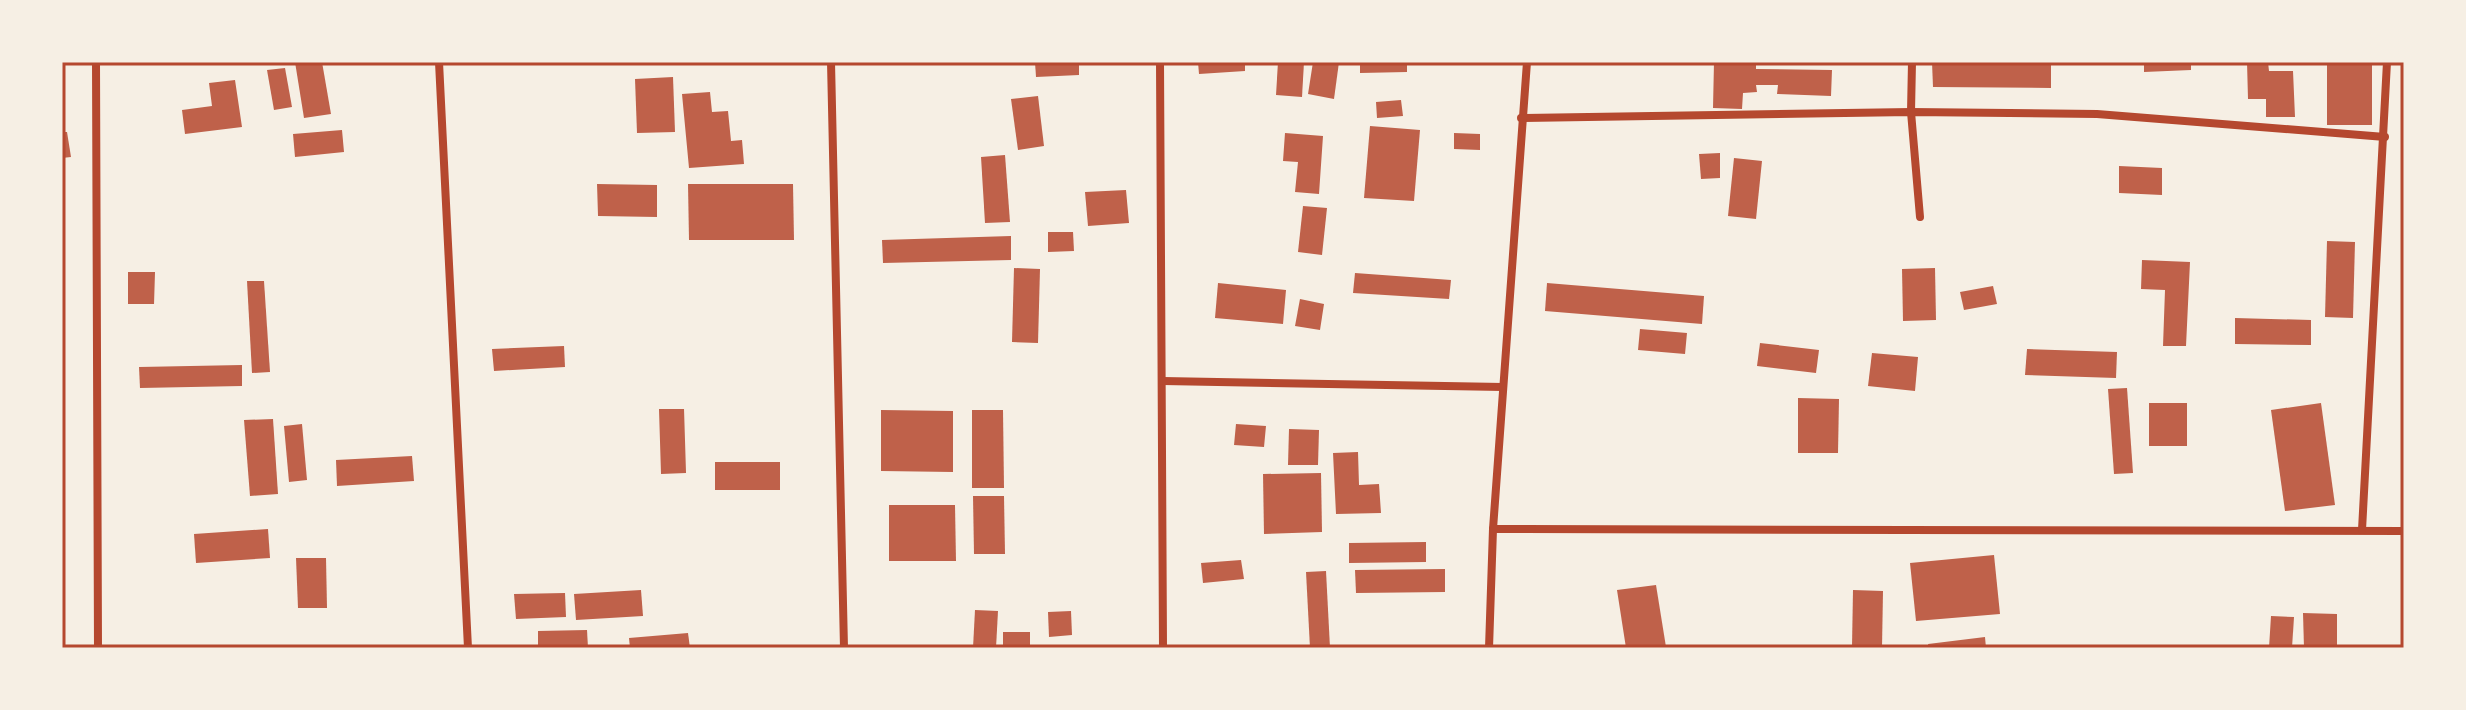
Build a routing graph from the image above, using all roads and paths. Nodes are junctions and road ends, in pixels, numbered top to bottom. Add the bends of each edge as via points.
1 (96, 62) edge
2 (439, 62) edge
3 (831, 62) edge
4 (1160, 62) edge
5 (1527, 62) edge
6 (1912, 62) edge
7 (2387, 62) edge
8 (1911, 112) junction
9 (1521, 118) junction
10 (2385, 137) junction
11 (1920, 217) dead end
12 (1163, 381) junction
13 (1503, 387) junction
14 (1493, 529) junction
15 (2362, 530) junction
16 (2404, 531) edge
17 (98, 648) edge
18 (468, 648) edge
19 (844, 648) edge
20 (1163, 648) edge
21 (1489, 648) edge

1 - 17 street
2 - 18 street
3 - 19 street
4 - 12 street
5 - 9 street
6 - 8 street
7 - 10 street
8 - 9 street
8 - 10 street via 2097,114
8 - 11 street
9 - 13 street
10 - 15 street
12 - 13 street
12 - 20 street
13 - 14 street
14 - 15 street
14 - 21 street
15 - 16 street

